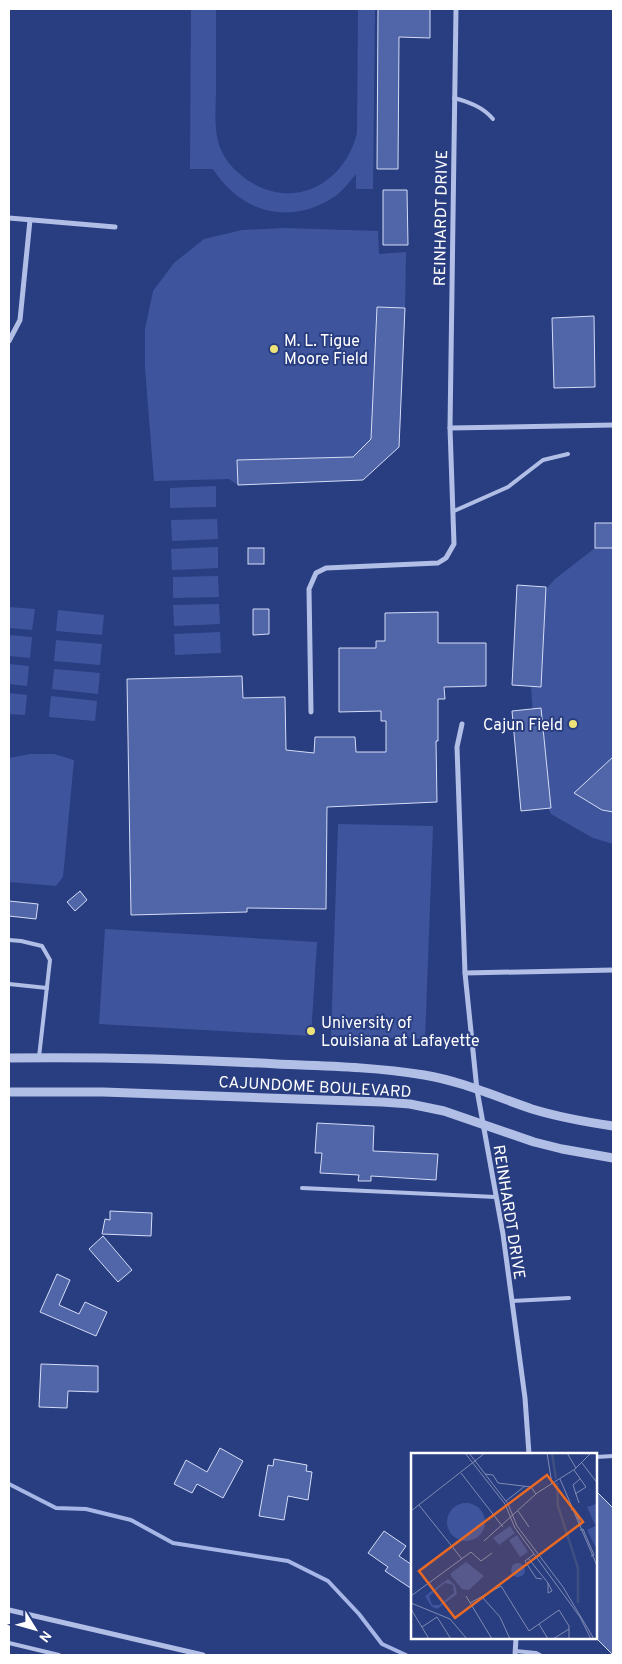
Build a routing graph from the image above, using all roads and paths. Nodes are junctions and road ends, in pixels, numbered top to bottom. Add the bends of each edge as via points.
1 (456, 9) edge
2 (454, 98) junction
3 (493, 119) dead end
4 (9, 218) edge
5 (30, 220) junction
6 (115, 227) dead end
7 (9, 341) edge
8 (613, 425) edge
9 (450, 428) junction
10 (568, 454) dead end
11 (454, 511) junction
12 (312, 712) dead end
13 (462, 724) dead end
14 (9, 940) edge
15 (613, 970) edge
16 (465, 973) junction
17 (9, 984) edge
18 (47, 988) junction
19 (39, 1057) junction
20 (9, 1058) edge
21 (477, 1090) junction
22 (9, 1092) edge
23 (484, 1124) junction
24 (613, 1126) edge
25 (613, 1158) edge
26 (302, 1188) dead end
27 (496, 1197) junction
28 (569, 1298) dead end
29 (512, 1301) junction
30 (529, 1453) edge
31 (613, 1456) edge
32 (597, 1457) edge
33 (9, 1610) edge
34 (516, 1639) edge
35 (9, 1643) edge
36 (174, 1648) junction
37 (515, 1653) edge
38 (59, 1655) edge
39 (173, 1655) edge
40 (203, 1655) edge
41 (540, 1655) edge

1 - 2 street, REINHARDT DRIVE
2 - 3 lane via 467,101
2 - 9 street, REINHARDT DRIVE
4 - 5 street
5 - 6 street
5 - 7 street via 20,320
8 - 9 street
9 - 11 street, REINHARDT DRIVE
10 - 11 lane via 543,460 508,487
11 - 12 street, REINHARDT DRIVE via 454,544 446,558 438,563 326,568 316,573 309,589
13 - 16 street, REINHARDT DRIVE via 457,747
14 - 18 lane via 42,946 50,960
15 - 16 street
16 - 21 street, REINHARDT DRIVE
17 - 18 lane
18 - 19 lane
19 - 20 street, CAJUNDOME BOULEVARD
19 - 21 street, CAJUNDOME BOULEVARD via 204,1060 375,1069 449,1080
21 - 23 street, REINHARDT DRIVE
21 - 24 street, CAJUNDOME BOULEVARD via 534,1109
22 - 23 street, CAJUNDOME BOULEVARD via 103,1092 382,1102 444,1111
23 - 25 street, CAJUNDOME BOULEVARD via 534,1142
23 - 27 street, REINHARDT DRIVE
26 - 27 lane
27 - 29 street, REINHARDT DRIVE
28 - 29 lane
29 - 30 street, REINHARDT DRIVE
31 - 32 lane
33 - 36 street
34 - 37 street
35 - 38 lane
36 - 39 lane
36 - 40 street
37 - 41 lane

